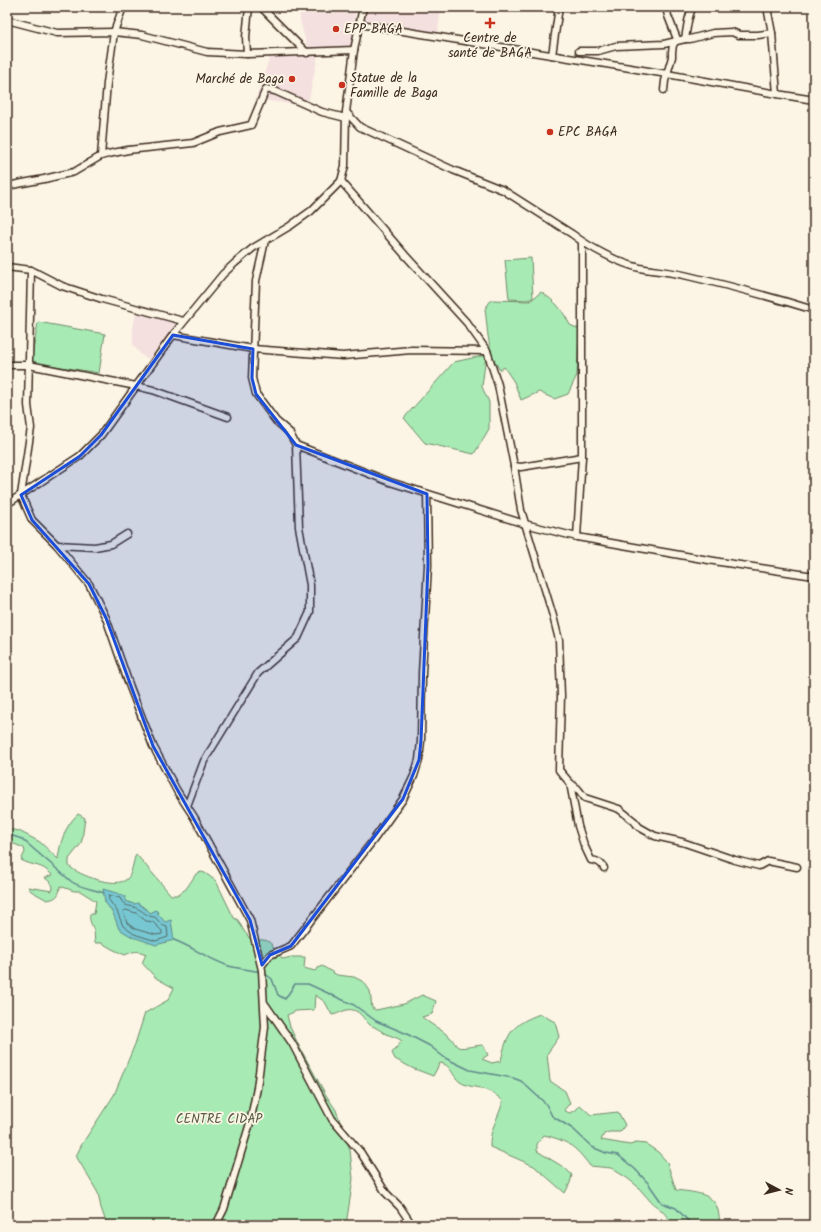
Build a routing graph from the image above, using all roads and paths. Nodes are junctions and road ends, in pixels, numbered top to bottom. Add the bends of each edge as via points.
1 (123, 7) edge
2 (249, 7) edge
3 (261, 7) edge
4 (363, 7) edge
5 (559, 7) edge
6 (666, 7) edge
7 (692, 7) edge
8 (767, 7) edge
9 (7, 20) edge
10 (360, 24) junction
11 (114, 32) junction
12 (772, 33) junction
13 (685, 39) junction
14 (676, 42) junction
15 (354, 50) junction
16 (579, 51) dead end
17 (307, 53) junction
18 (247, 54) junction
19 (552, 55) junction
20 (667, 74) junction
21 (664, 90) dead end
22 (777, 94) junction
23 (814, 100) edge
24 (346, 115) junction
25 (101, 156) junction
26 (341, 180) junction
27 (7, 186) edge
28 (265, 240) junction
29 (582, 242) junction
30 (7, 267) edge
31 (31, 270) junction
32 (814, 310) edge
33 (183, 321) junction
34 (173, 335) junction
35 (253, 349) junction
36 (487, 351) junction
37 (7, 365) edge
38 (29, 365) junction
39 (136, 386) junction
40 (228, 417) dead end
41 (296, 446) junction
42 (582, 457) junction
43 (514, 466) junction
44 (427, 494) junction
45 (21, 495) junction
46 (7, 504) edge
47 (525, 524) junction
48 (127, 534) dead end
49 (577, 537) junction
50 (57, 545) junction
51 (814, 576) edge
52 (570, 783) junction
53 (187, 806) junction
54 (796, 867) dead end
55 (604, 868) dead end
56 (262, 970) junction
57 (265, 1004) junction
58 (216, 1225) edge
59 (412, 1225) edge

1 - 11 street
2 - 18 street
3 - 17 street
4 - 10 street
5 - 19 street
6 - 14 street
7 - 13 street
8 - 12 street
9 - 11 street via 57,33
10 - 15 street
10 - 19 street
11 - 18 street via 142,35 207,52
11 - 25 street
12 - 13 street via 713,33 690,40
12 - 22 street
13 - 14 street
14 - 16 street
14 - 20 street via 673,45
15 - 17 street
15 - 24 street
17 - 18 street
19 - 20 street
20 - 21 street
20 - 22 street
22 - 23 street
24 - 25 street via 322,112 266,89 251,125 220,132 193,144 128,150
24 - 26 street via 345,166
24 - 29 street via 360,127 503,190
25 - 27 street via 74,172
26 - 28 street via 311,211
26 - 36 street via 405,256 467,323
28 - 33 street via 223,274
28 - 35 street via 256,281
29 - 32 street via 639,268 675,273
29 - 42 street
30 - 31 street
31 - 33 street via 62,286
31 - 38 street
33 - 34 street
34 - 35 street
34 - 39 street
35 - 36 street via 343,356 411,350
35 - 41 street via 252,378 256,394 276,421 289,432
36 - 43 street via 498,385
37 - 38 street
38 - 39 street
38 - 45 street via 28,405 31,428
39 - 40 street
39 - 45 street via 101,435 80,456
41 - 44 street
41 - 53 street via 299,527 310,585 310,612 298,638 258,673 204,761
42 - 43 street
42 - 49 street
43 - 47 street via 520,510
44 - 47 street
44 - 56 street via 428,565 421,741 414,776 403,799 291,946 270,955
45 - 46 street
45 - 50 street via 32,520
47 - 49 street
47 - 52 street via 559,640 559,770
48 - 50 street via 111,544 95,547
49 - 51 street
50 - 53 street via 89,584 106,618 153,746
52 - 54 street via 585,798 619,809 639,827 655,836 759,866 768,861
52 - 55 street via 584,845 591,860 602,864
53 - 56 street via 250,920
56 - 57 street
57 - 58 street via 265,1027 250,1123 224,1209
57 - 59 street via 292,1043 332,1119 361,1153 386,1193 400,1207

